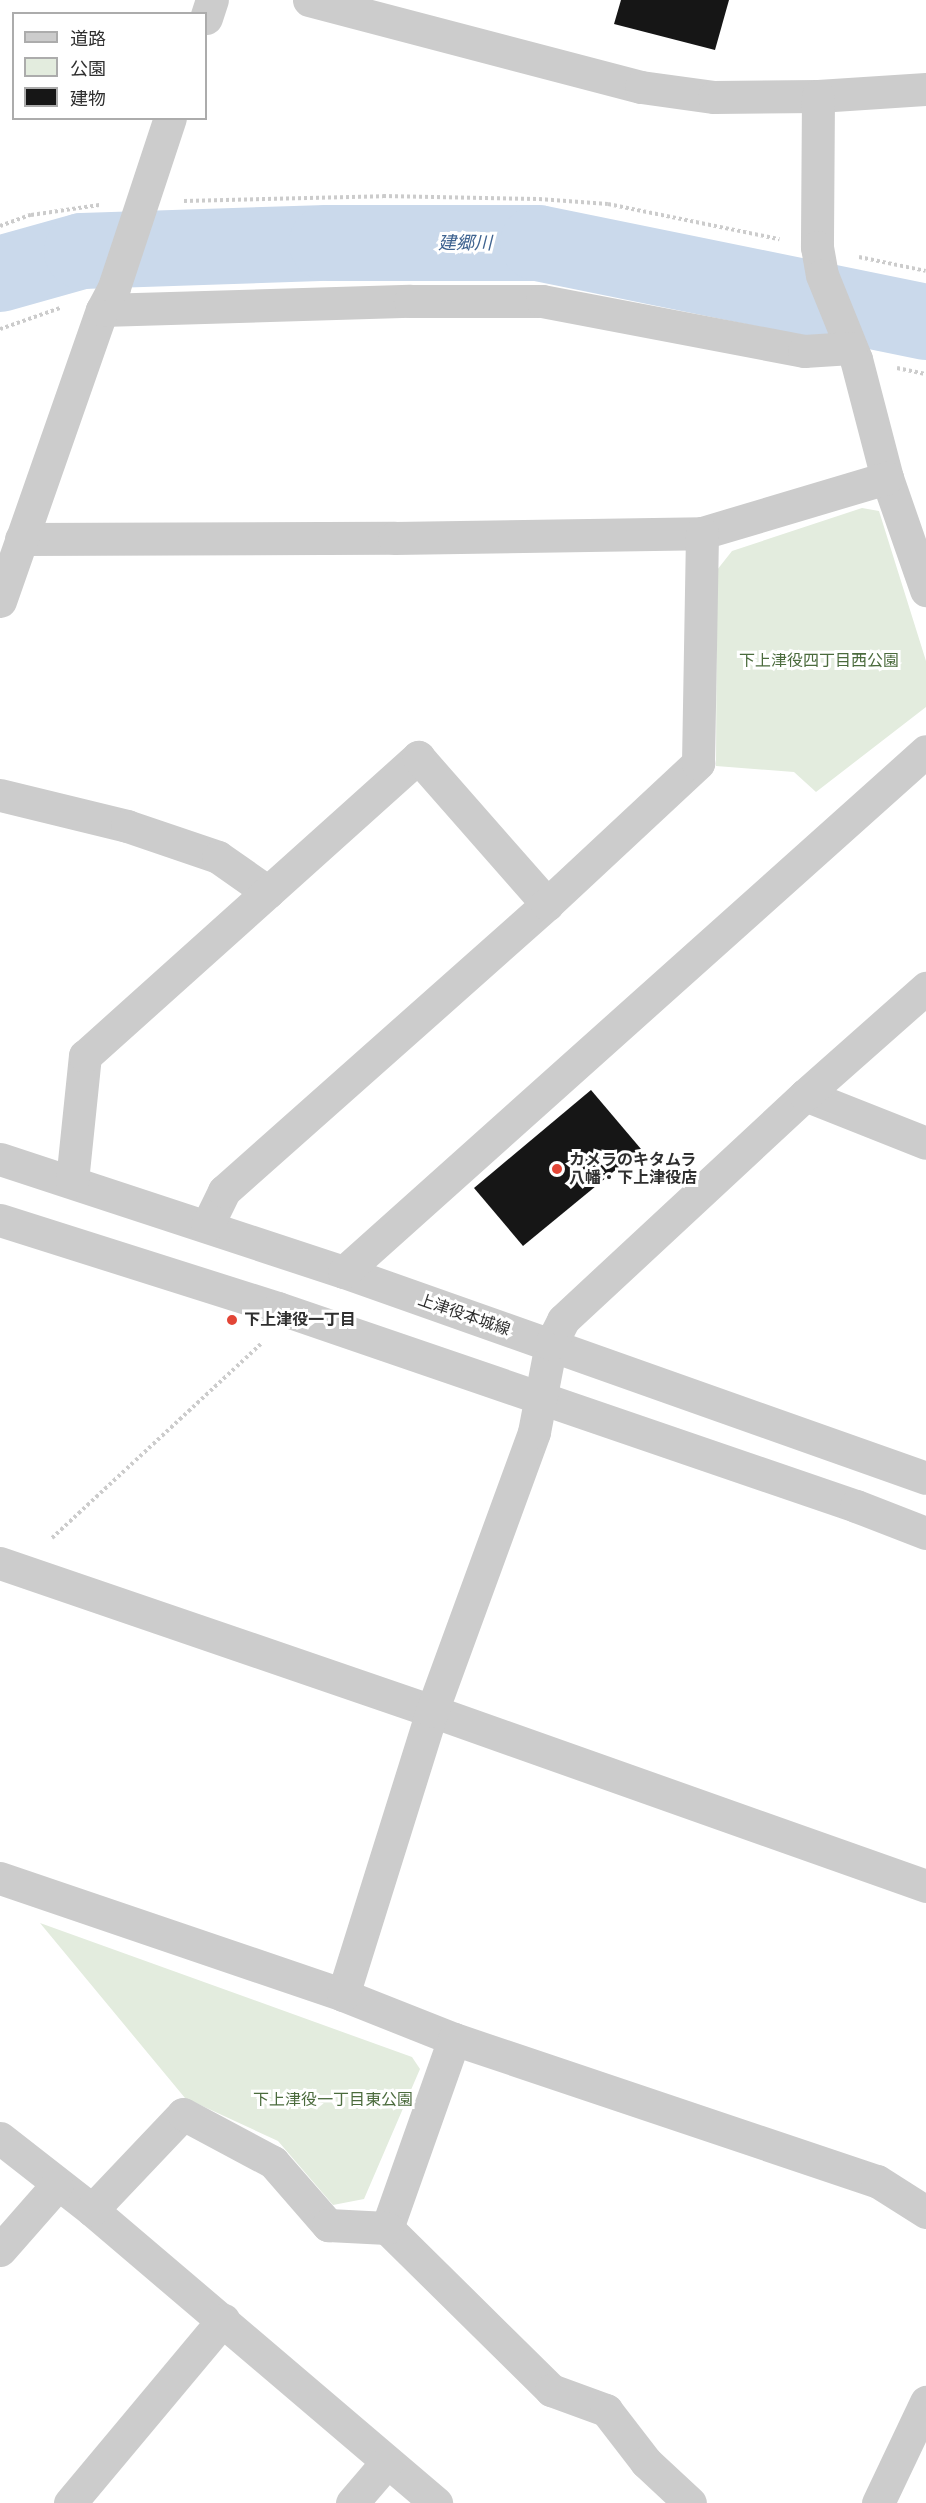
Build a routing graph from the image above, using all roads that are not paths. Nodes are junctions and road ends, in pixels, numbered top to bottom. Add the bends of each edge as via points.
1 (212, 0) edge
2 (309, 0) edge
3 (207, 15) edge
4 (926, 89) edge
5 (818, 96) junction
6 (169, 120) edge
7 (108, 299) junction
8 (848, 339) junction
9 (887, 478) junction
10 (702, 533) junction
11 (21, 539) junction
12 (926, 590) edge
13 (0, 601) edge
14 (926, 751) edge
15 (0, 795) edge
16 (268, 892) junction
17 (547, 904) junction
18 (926, 988) edge
19 (805, 1095) junction
20 (926, 1143) edge
21 (0, 1159) edge
22 (72, 1181) junction
23 (0, 1220) edge
24 (207, 1226) junction
25 (344, 1272) junction
26 (551, 1344) junction
27 (543, 1398) junction
28 (926, 1478) edge
29 (926, 1533) edge
30 (9, 1566) edge
31 (432, 1711) junction
32 (0, 1878) edge
33 (926, 1886) edge
34 (343, 1995) junction
35 (454, 2039) junction
36 (0, 2138) edge
37 (57, 2185) junction
38 (92, 2210) junction
39 (926, 2212) edge
40 (387, 2228) junction
41 (0, 2250) edge
42 (222, 2320) junction
43 (926, 2402) edge
44 (387, 2462) junction
45 (70, 2503) edge
46 (352, 2503) edge
47 (436, 2503) edge
48 (690, 2503) edge
49 (878, 2503) edge

1 - 3 street
2 - 5 street via 641,87 714,97
4 - 5 street
5 - 8 street via 820,261
6 - 7 street
7 - 8 street via 542,301 804,351
7 - 11 street
8 - 9 street
9 - 10 street
9 - 12 street
10 - 11 street
10 - 17 street via 698,763
11 - 13 street
14 - 25 street
15 - 16 street via 127,826 218,858
16 - 17 street via 418,757
16 - 22 street via 85,1056
17 - 24 street via 224,1191
18 - 19 street
19 - 20 street
19 - 26 street via 567,1314
21 - 22 street, 上津役本城線
22 - 24 street, 上津役本城線
23 - 27 street
24 - 25 street, 上津役本城線
25 - 26 street, 上津役本城線
26 - 27 street
26 - 28 street, 上津役本城線
27 - 29 street
27 - 31 street
30 - 31 street
31 - 33 street
31 - 34 street
32 - 34 street
34 - 35 street
35 - 39 street via 877,2181
35 - 40 street
36 - 37 street
37 - 38 street
37 - 41 street
38 - 40 street via 183,2114 273,2162 328,2226
38 - 42 street
40 - 48 street via 551,2390 606,2410 646,2462
42 - 44 street
42 - 45 street
43 - 49 street
44 - 46 street
44 - 47 street

